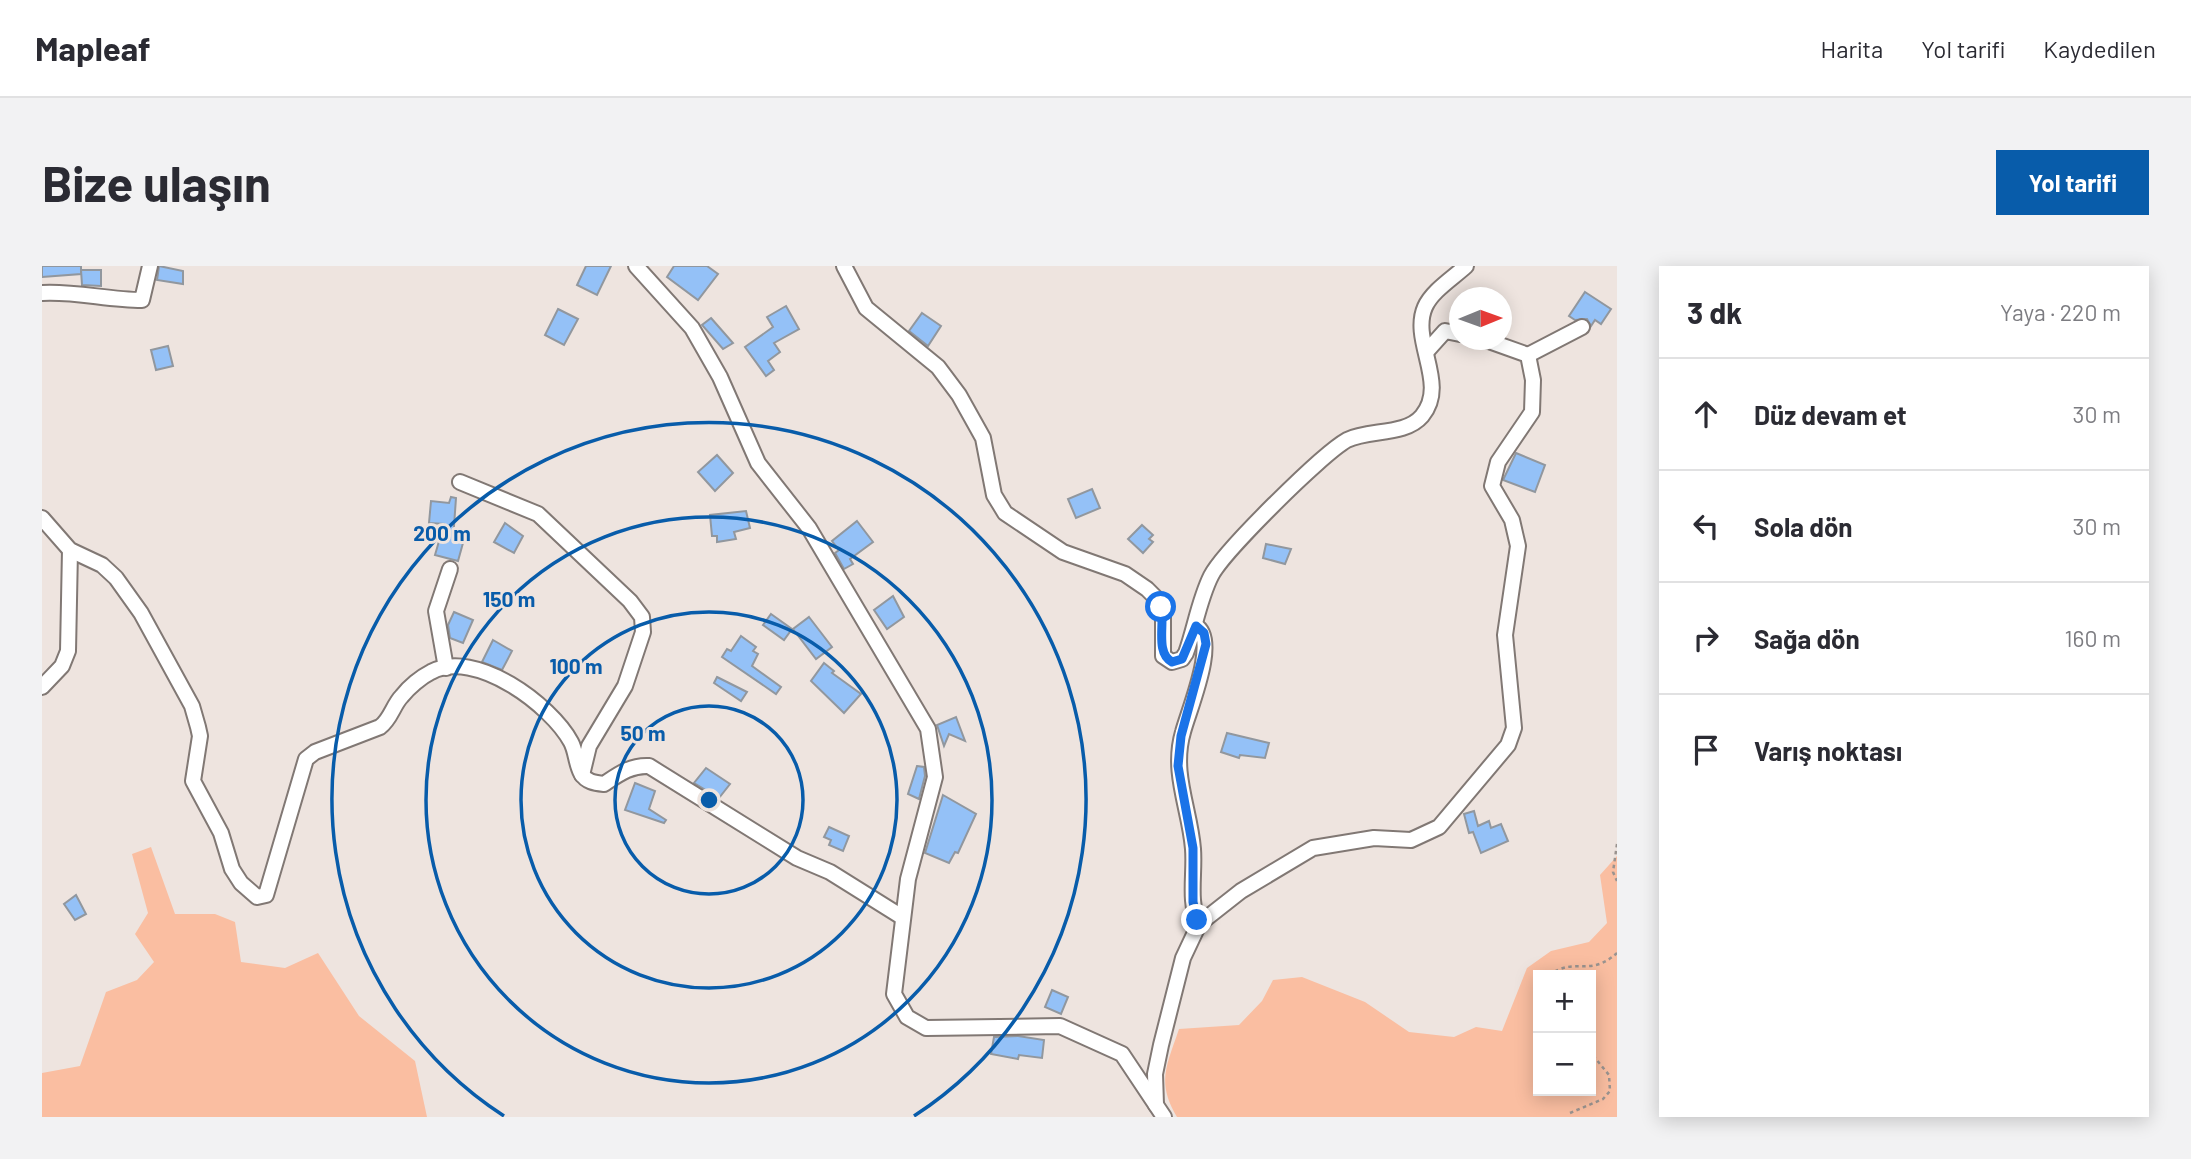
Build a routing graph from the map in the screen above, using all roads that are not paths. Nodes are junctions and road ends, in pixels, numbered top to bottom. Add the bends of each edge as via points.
1 (150, 266) edge
2 (636, 266) edge
3 (844, 266) edge
4 (1466, 266) edge
5 (42, 293) edge
6 (1582, 327) dead end
7 (1449, 332) edge
8 (1512, 349) edge
9 (1427, 351) junction
10 (1528, 355) junction
11 (460, 482) dead end
12 (42, 517) edge
13 (70, 550) junction
14 (450, 569) dead end
15 (1196, 626) junction
16 (446, 668) junction
17 (42, 687) edge
18 (582, 775) junction
19 (902, 917) junction
20 (1199, 924) junction
21 (1160, 1111) edge

1 - 5 street via 142,300
2 - 19 street via 692,328 720,377 758,463 809,528 928,729 935,777
3 - 15 street via 871,314 938,367 959,395 983,438 994,495 1004,513 1063,552 1125,574 1147,589 1161,607 1166,659 1182,659
4 - 9 street via 1426,304 1421,330
6 - 10 street
7 - 9 street
8 - 10 street
9 - 15 street via 1430,395 1421,417 1405,427 1367,433 1338,445 1215,569
10 - 20 street via 1534,380 1532,412 1498,462 1492,486 1512,520 1518,546 1505,635 1514,728 1508,745 1439,827 1411,840 1374,838 1312,848 1241,891
11 - 18 street via 538,514 642,617 643,632 625,685 589,746
12 - 13 street
13 - 16 street via 102,565 116,578 192,706 200,736 191,777 220,833 232,869 257,897 266,895 306,759 380,727 401,696 431,672
13 - 17 street via 68,651 62,666
14 - 16 street via 436,611
15 - 20 street via 1204,633 1206,650 1181,736 1178,766 1192,837 1193,902
16 - 18 street via 493,675 522,691 547,711 571,742
18 - 19 street via 604,784 622,771 649,766
19 - 21 street via 894,994 907,1017 926,1028 1059,1026 1122,1054
20 - 21 street via 1183,958 1155,1074

